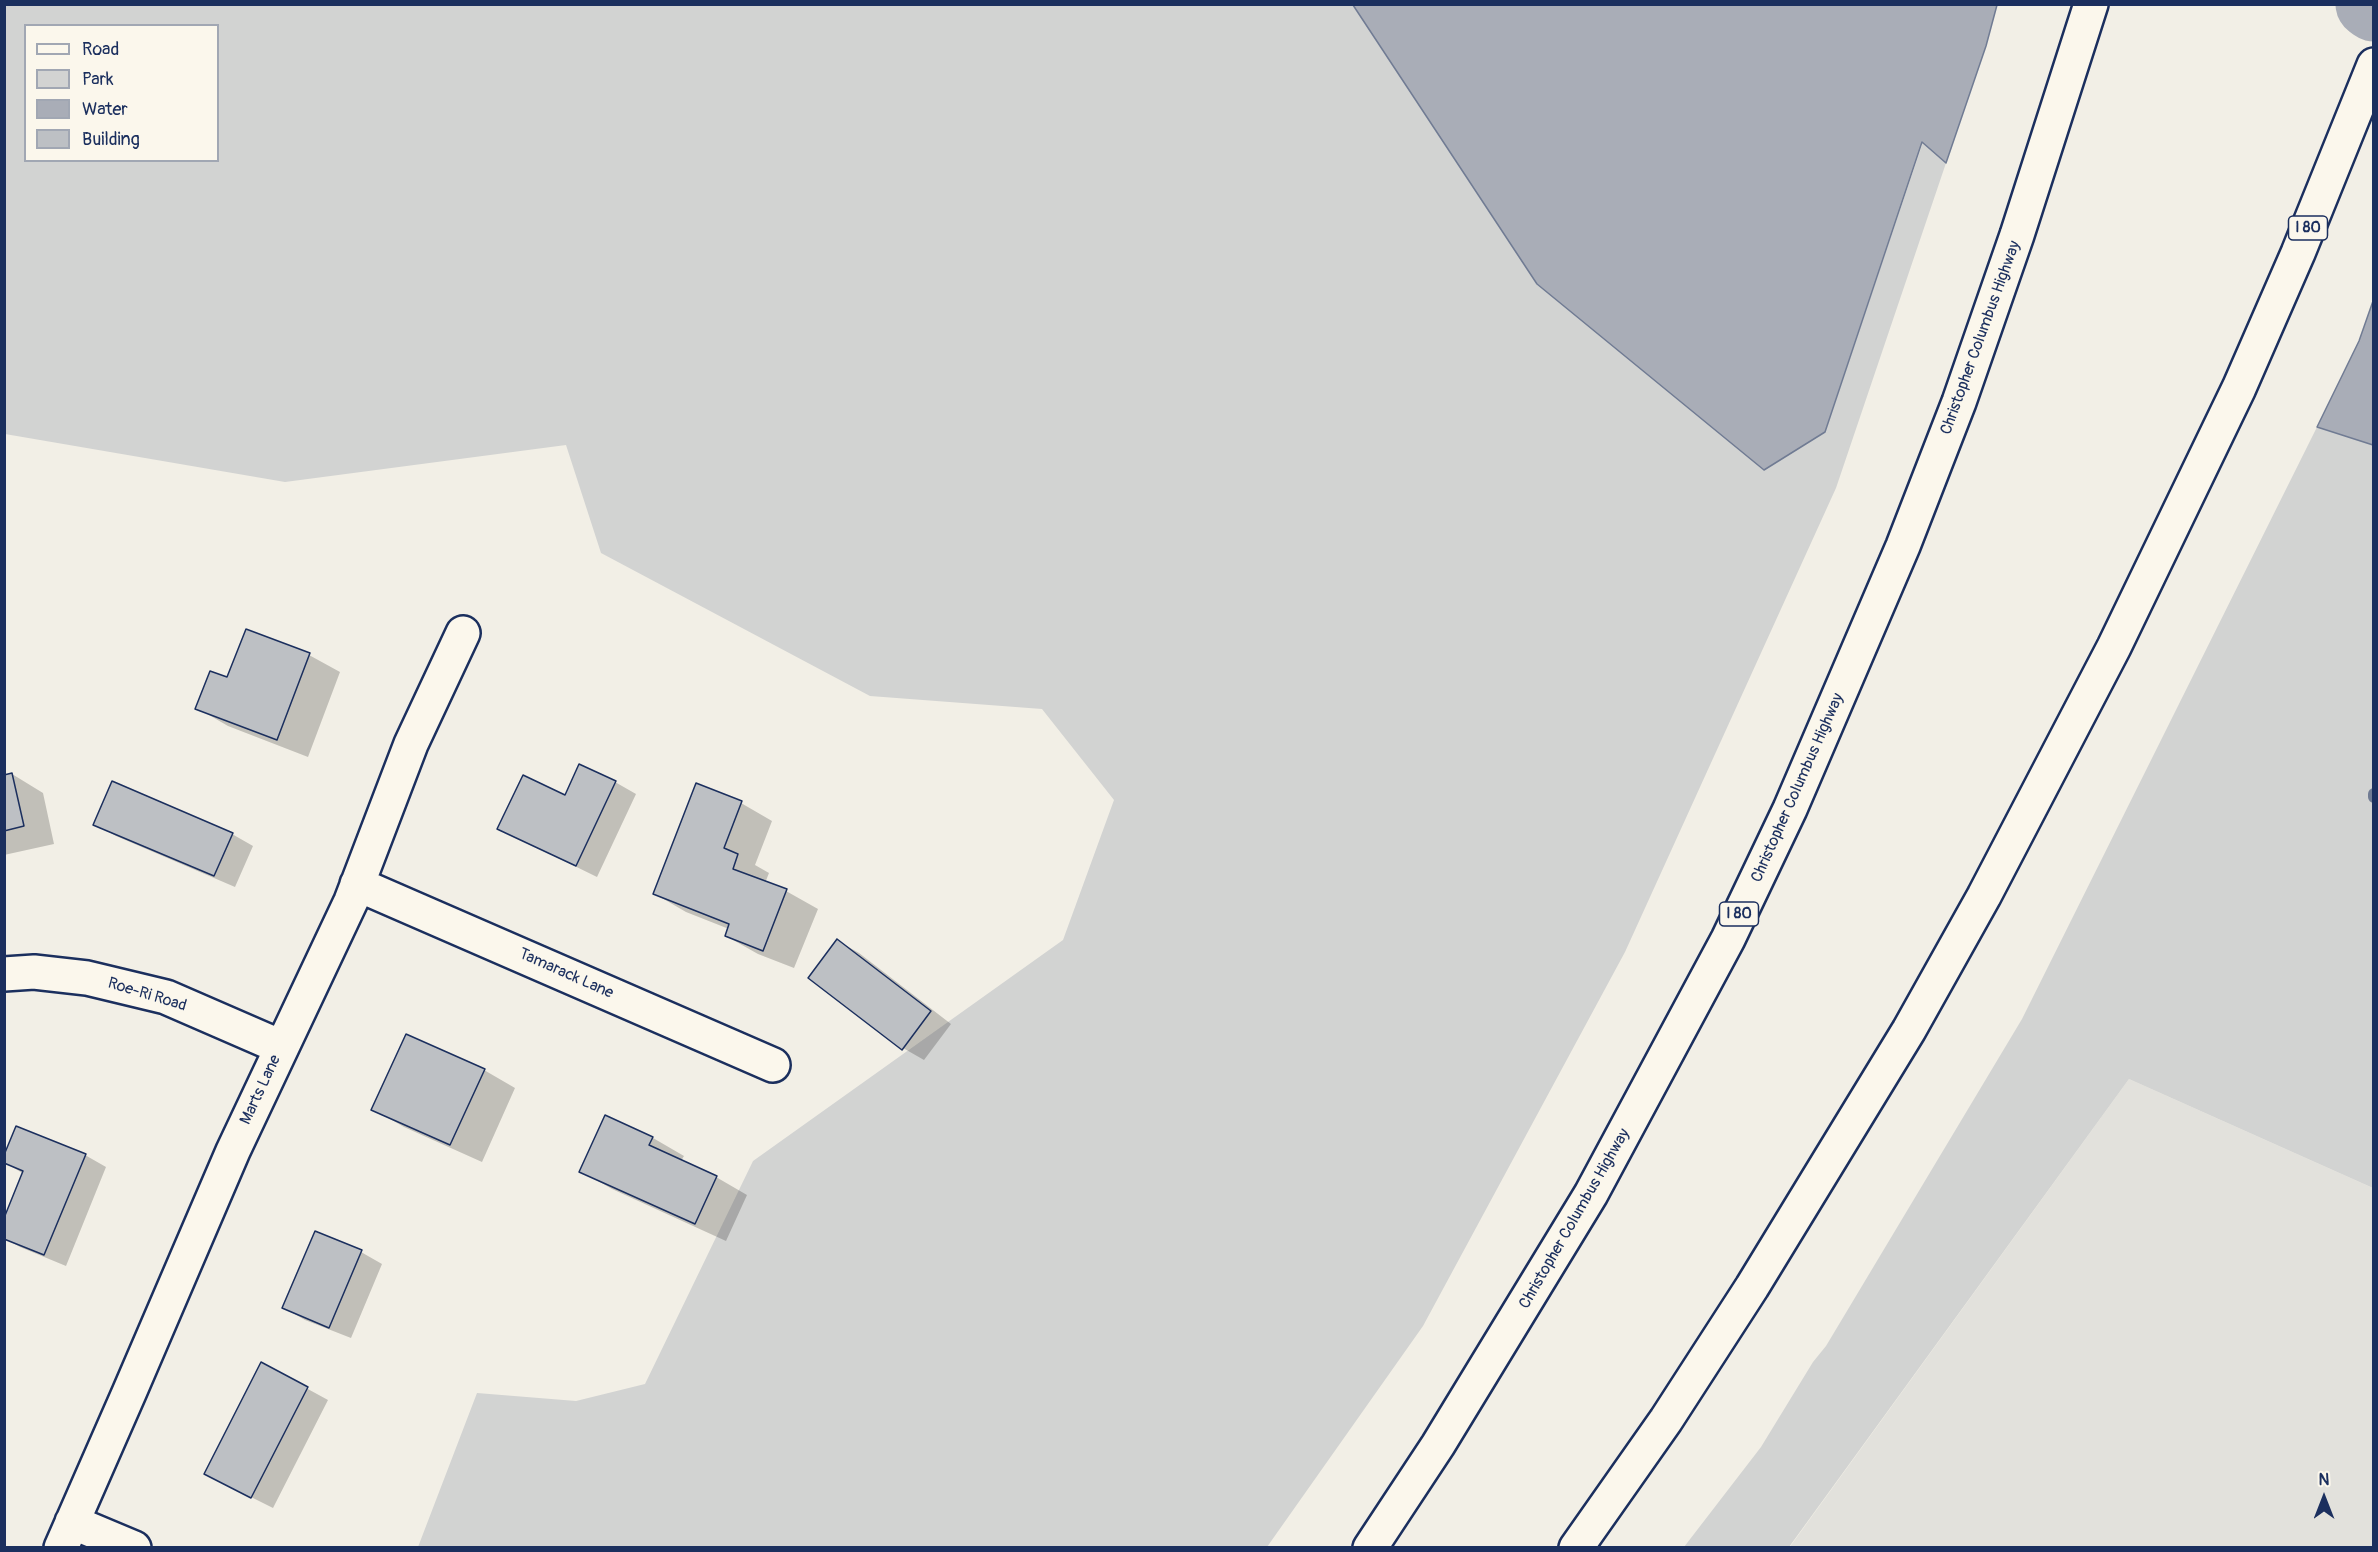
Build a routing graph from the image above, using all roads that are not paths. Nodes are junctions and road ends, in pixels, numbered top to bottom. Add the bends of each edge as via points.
1 (2091, 4) edge
2 (2373, 65) edge
3 (463, 633) dead end
4 (357, 884) junction
5 (4, 974) edge
6 (281, 1047) junction
7 (773, 1065) dead end
8 (1666, 1420) junction
9 (66, 1535) edge
10 (134, 1548) edge
11 (1370, 1548) edge
12 (1576, 1548) edge
13 (1588, 1548) edge

1 - 11 main road, Christopher Columbus Highway / I 80 via 1959,402 1903,546 1790,809 1728,939 1591,1194 1451,1425
2 - 8 main road, I 80 via 2239,388 2114,647 1909,1030
3 - 4 main road, Marts Lane via 411,744
4 - 6 main road, Marts Lane
4 - 7 main road, Tamarack Lane
5 - 6 main road, Roe-Ri Road via 34,972 87,978 166,997
6 - 9 main road, Marts Lane
8 - 12 main road, I 80
8 - 13 main road
9 - 10 main road

